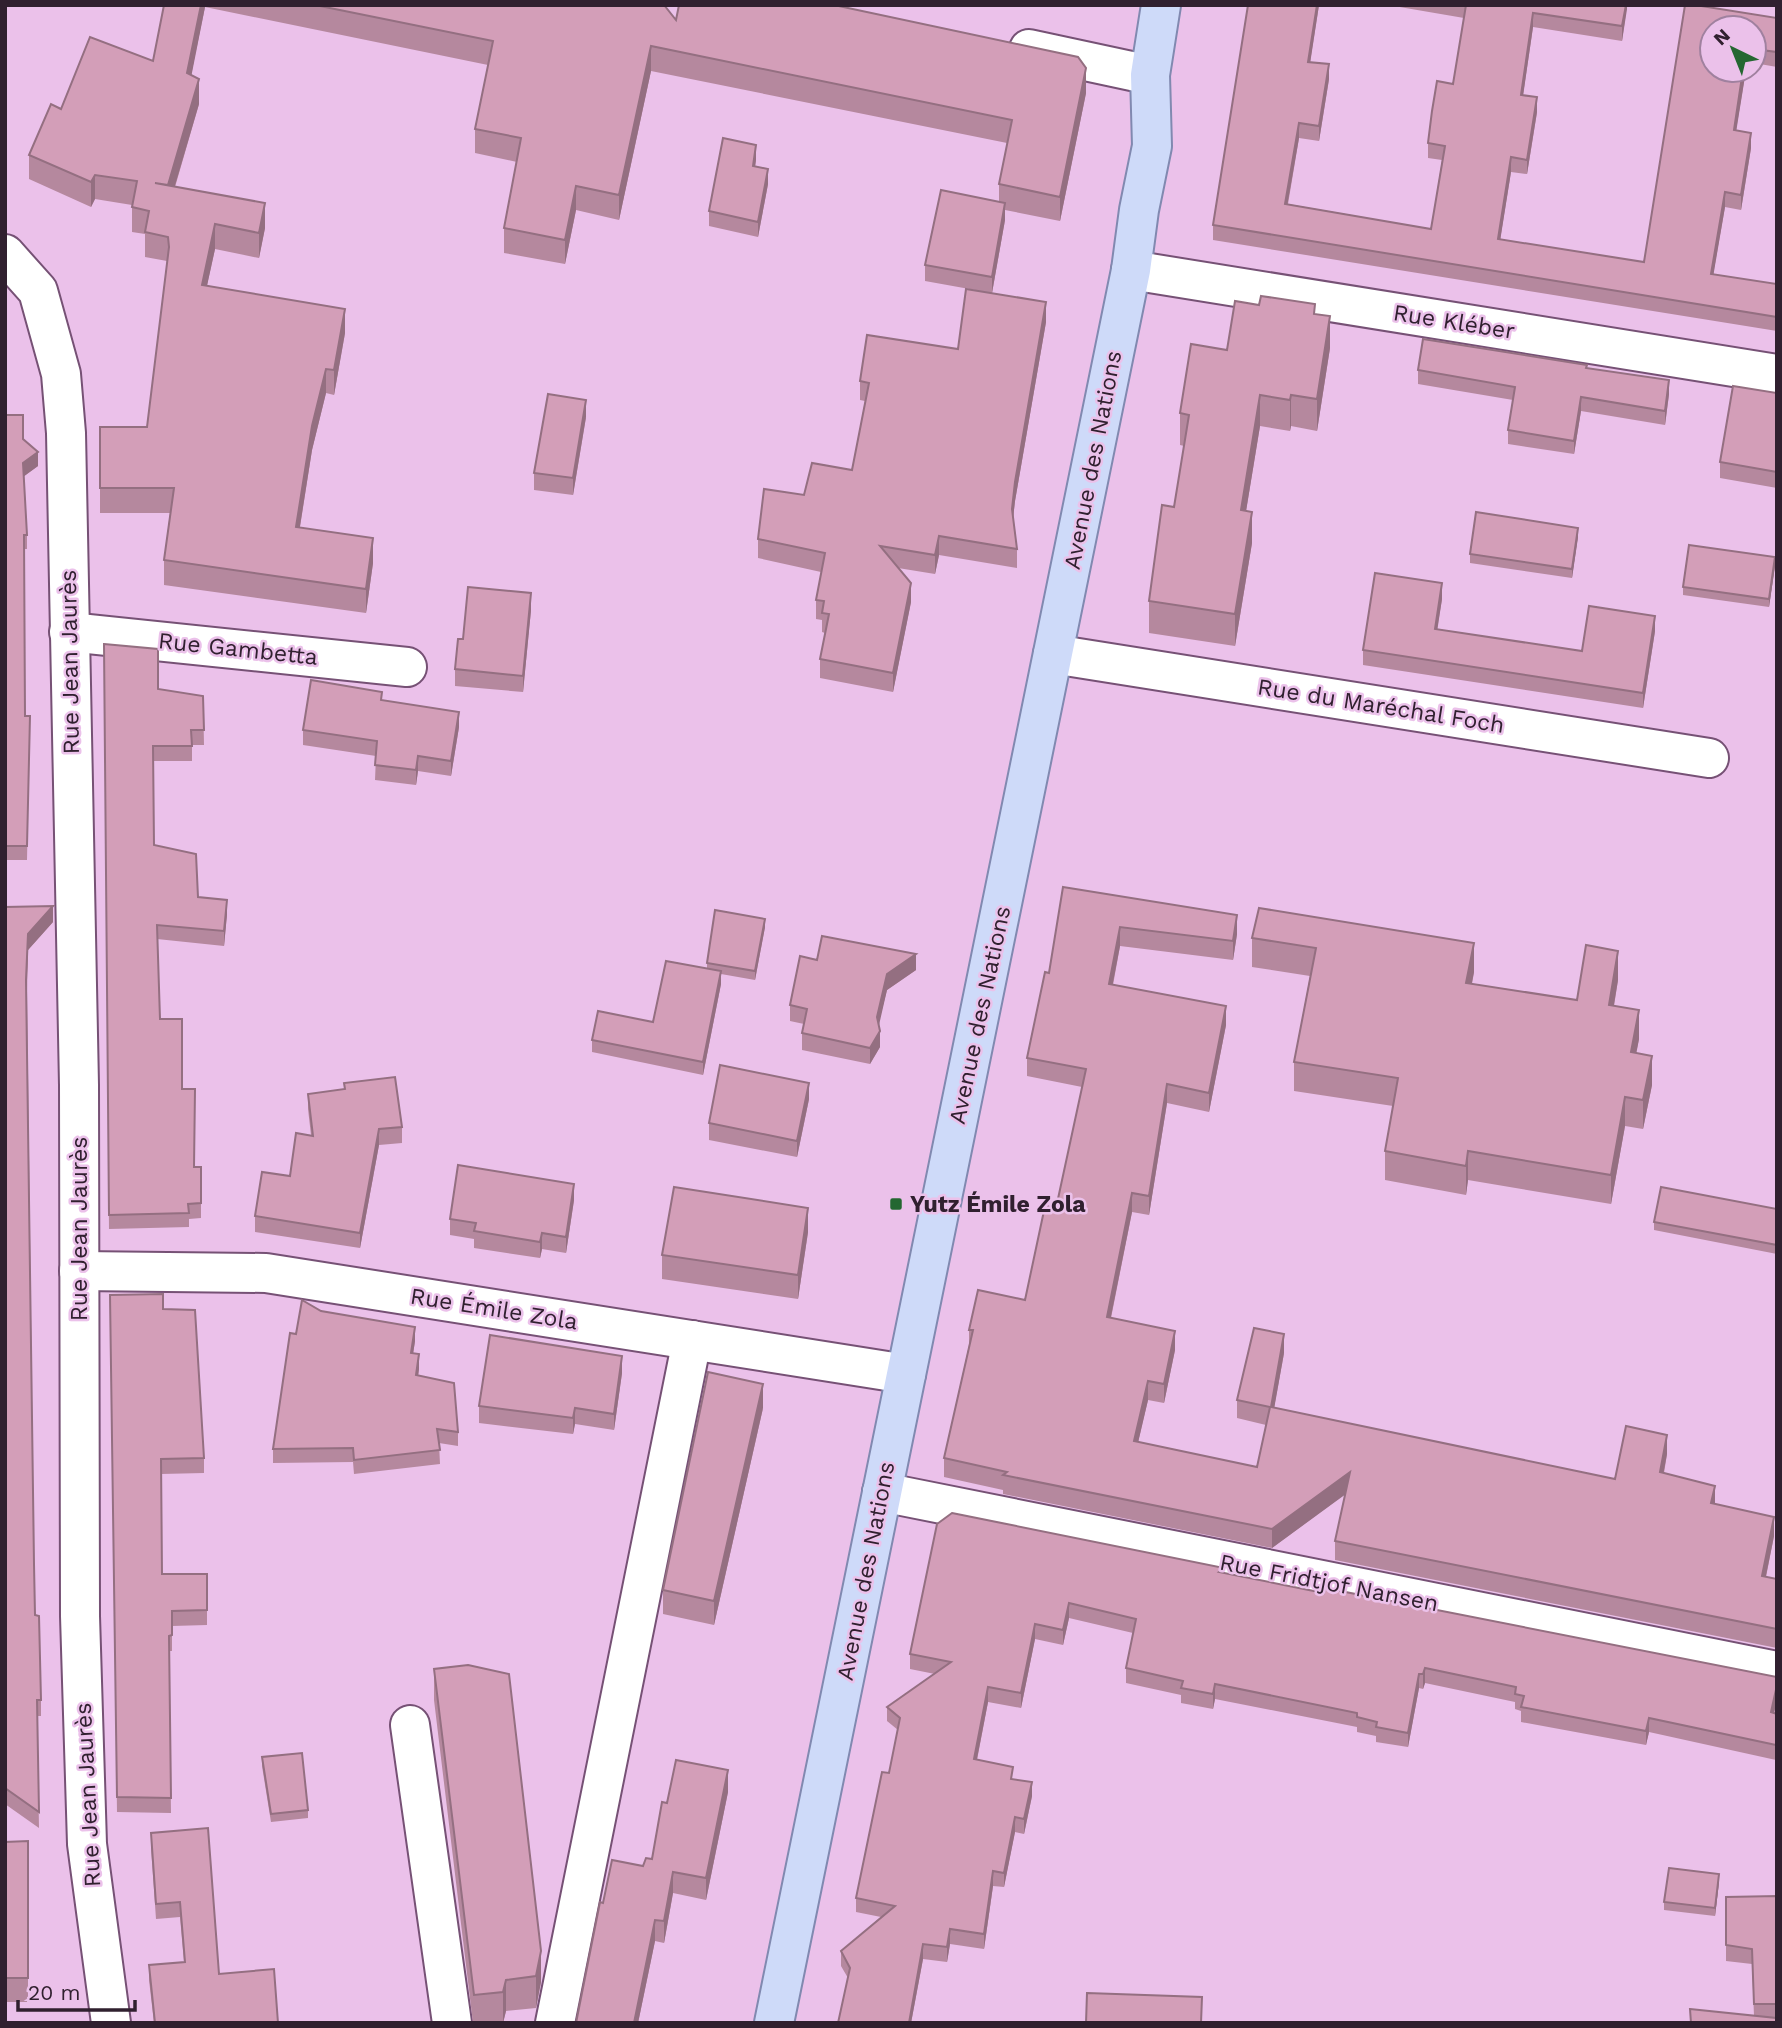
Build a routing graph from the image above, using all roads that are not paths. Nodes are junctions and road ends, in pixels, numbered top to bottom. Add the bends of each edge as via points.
1 (1161, 5) edge
2 (1000, 43) edge
3 (1150, 75) junction
4 (5, 254) edge
5 (1131, 271) junction
6 (1777, 374) edge
7 (69, 632) junction
8 (1054, 654) junction
9 (407, 667) dead end
10 (1709, 758) dead end
11 (79, 1272) junction
12 (692, 1340) junction
13 (906, 1374) junction
14 (882, 1492) junction
15 (1777, 1671) edge
16 (410, 1725) dead end
17 (111, 2023) edge
18 (452, 2023) edge
19 (555, 2023) edge
20 (774, 2023) edge

1 - 3 main road, Avenue des Nations
2 - 3 street
3 - 5 main road, Avenue des Nations via 1152,146
4 - 7 street, Rue Jean Jaurès via 38,291 61,374
5 - 6 street, Rue Kléber
5 - 8 main road, Avenue des Nations
7 - 9 street, Rue Gambetta
7 - 11 street, Rue Jean Jaurès
8 - 10 street, Rue du Maréchal Foch
8 - 13 main road, Avenue des Nations
11 - 12 street, Rue Émile Zola via 266,1273
11 - 17 street, Rue Jean Jaurès via 80,1616 87,1844
12 - 13 street, Rue Émile Zola
12 - 19 street
13 - 14 main road, Avenue des Nations
14 - 15 street, Rue Fridtjof Nansen
14 - 20 main road, Avenue des Nations
16 - 18 street

